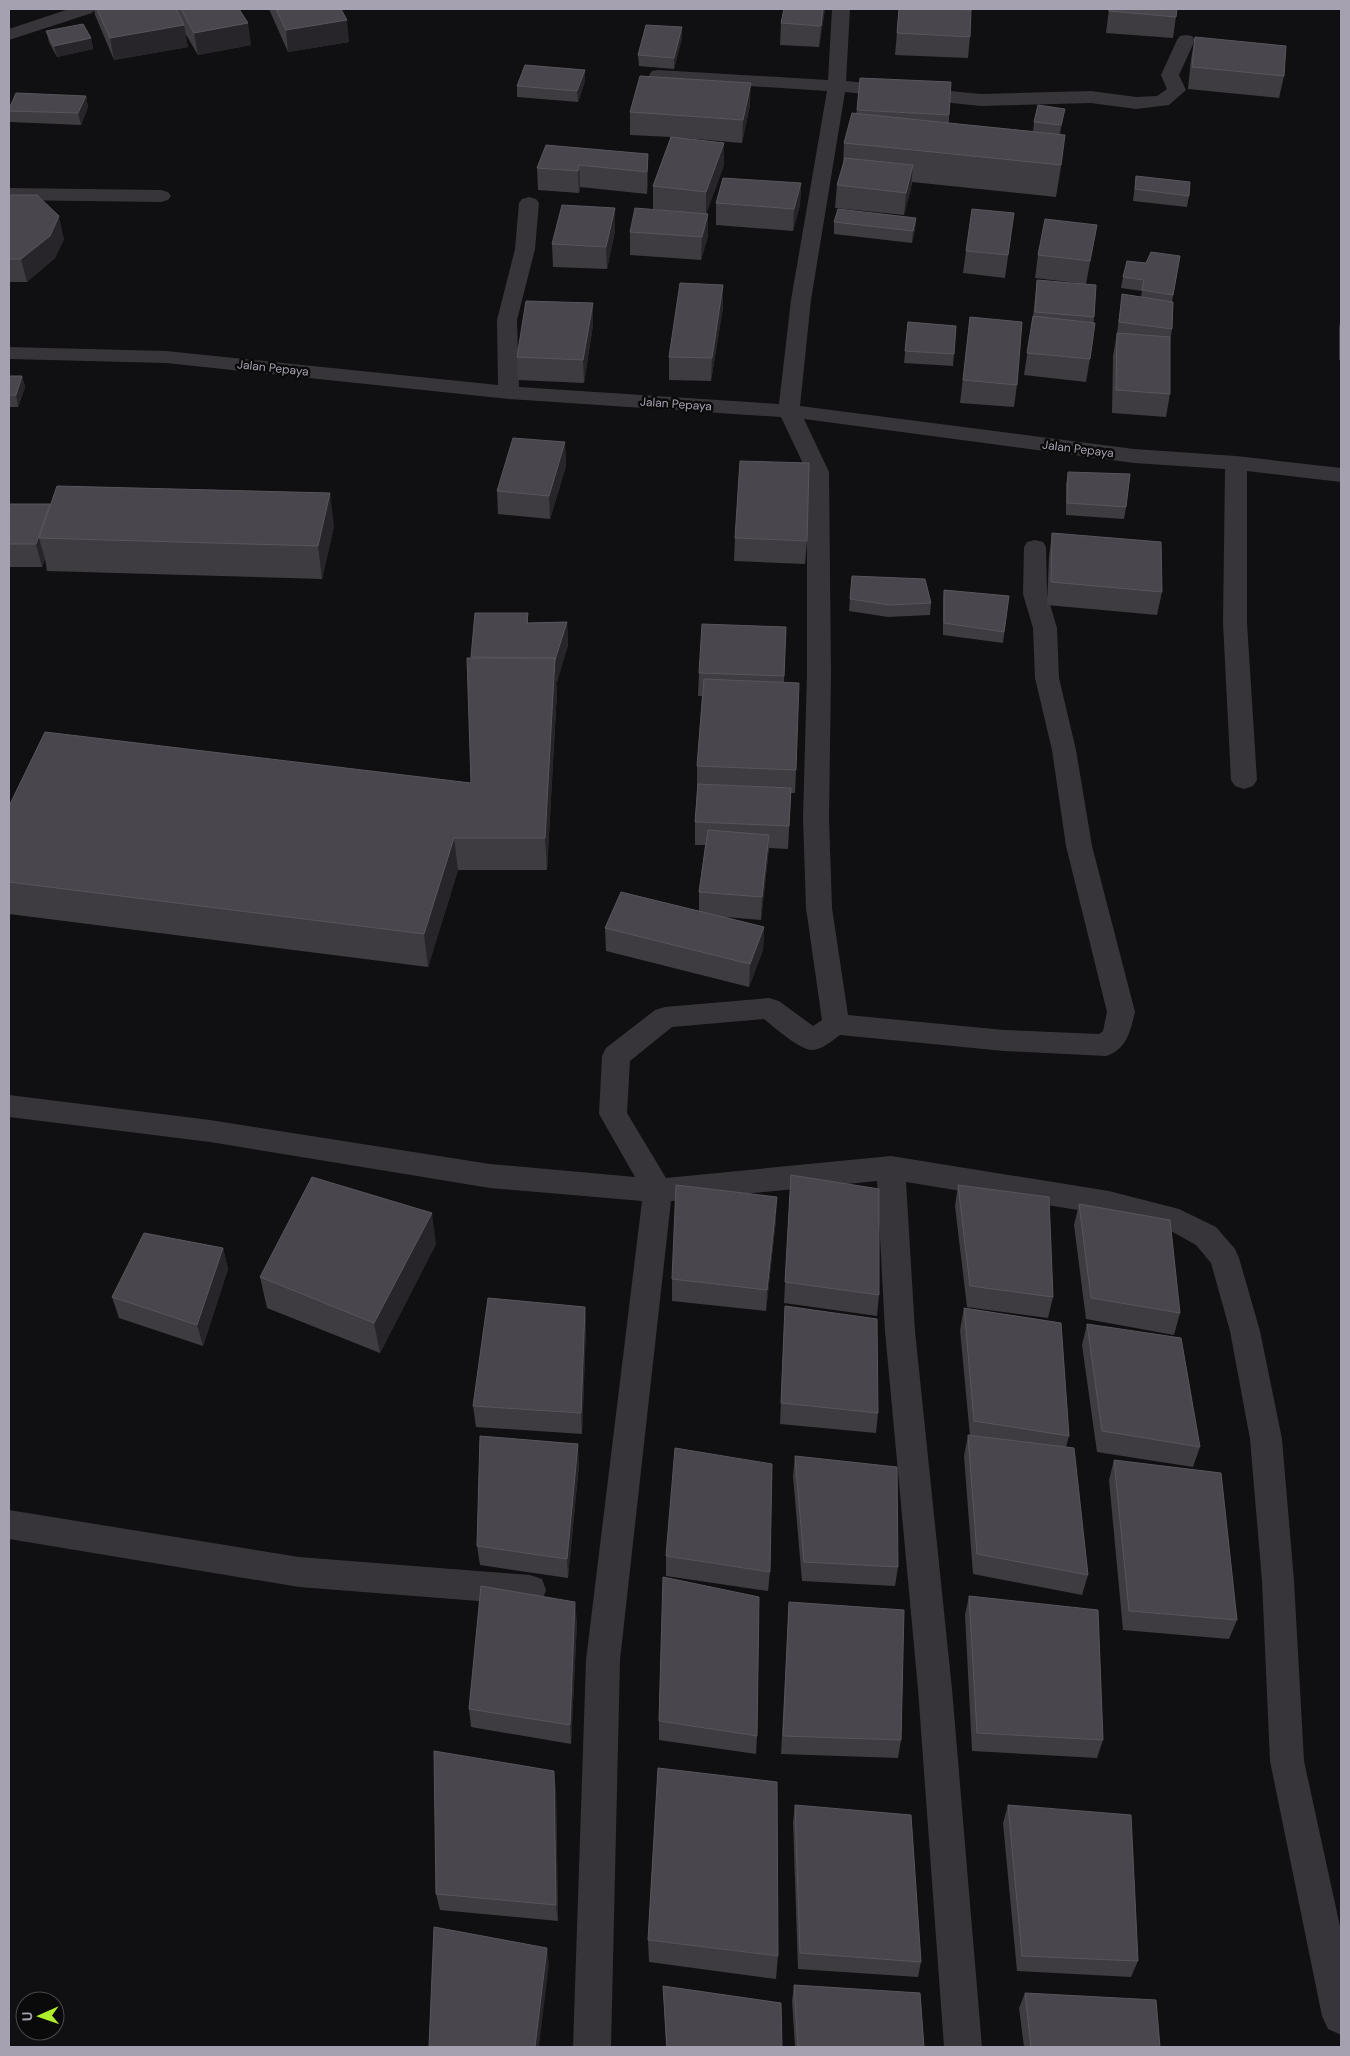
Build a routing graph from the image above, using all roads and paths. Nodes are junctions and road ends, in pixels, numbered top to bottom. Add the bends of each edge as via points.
1 (86, 9) edge
2 (841, 9) edge
3 (9, 35) edge
4 (1186, 40) dead end
5 (658, 75) edge
6 (837, 86) junction
7 (9, 194) edge
8 (161, 196) dead end
9 (529, 203) dead end
10 (9, 353) edge
11 (509, 393) junction
12 (789, 411) junction
13 (1236, 463) junction
14 (1341, 475) edge
15 (1036, 547) dead end
16 (1244, 780) dead end
17 (836, 1024) junction
18 (9, 1106) edge
19 (890, 1168) junction
20 (658, 1191) junction
21 (9, 1524) edge
22 (530, 1590) dead end
23 (1341, 2016) edge
24 (592, 2047) edge
25 (963, 2047) edge

1 - 3 street
2 - 6 street
4 - 6 street via 1170,75 1177,90 1162,102 1136,103 1092,97 981,100
5 - 6 street
6 - 12 street via 801,300
7 - 8 street
9 - 11 street via 525,249 507,320
10 - 11 street, Jalan Pepaya via 166,357
11 - 12 street, Jalan Pepaya
12 - 13 street, Jalan Pepaya via 1134,456
12 - 17 street via 818,472 816,827 819,908
13 - 14 street, Jalan Pepaya
13 - 16 street via 1235,624
15 - 17 street via 1035,594 1045,628 1046,678 1064,750 1079,846 1121,1012 1116,1035 1106,1045 1057,1044
17 - 20 street via 812,1040 769,1008 666,1017 616,1056 613,1114
18 - 20 street via 210,1131 490,1176
19 - 20 street
19 - 23 street via 1109,1203 1180,1222 1206,1236 1224,1258 1245,1331 1266,1440 1278,1581 1286,1761
19 - 25 street via 900,1331 936,1689
20 - 24 street via 603,1660
21 - 22 street via 299,1572

